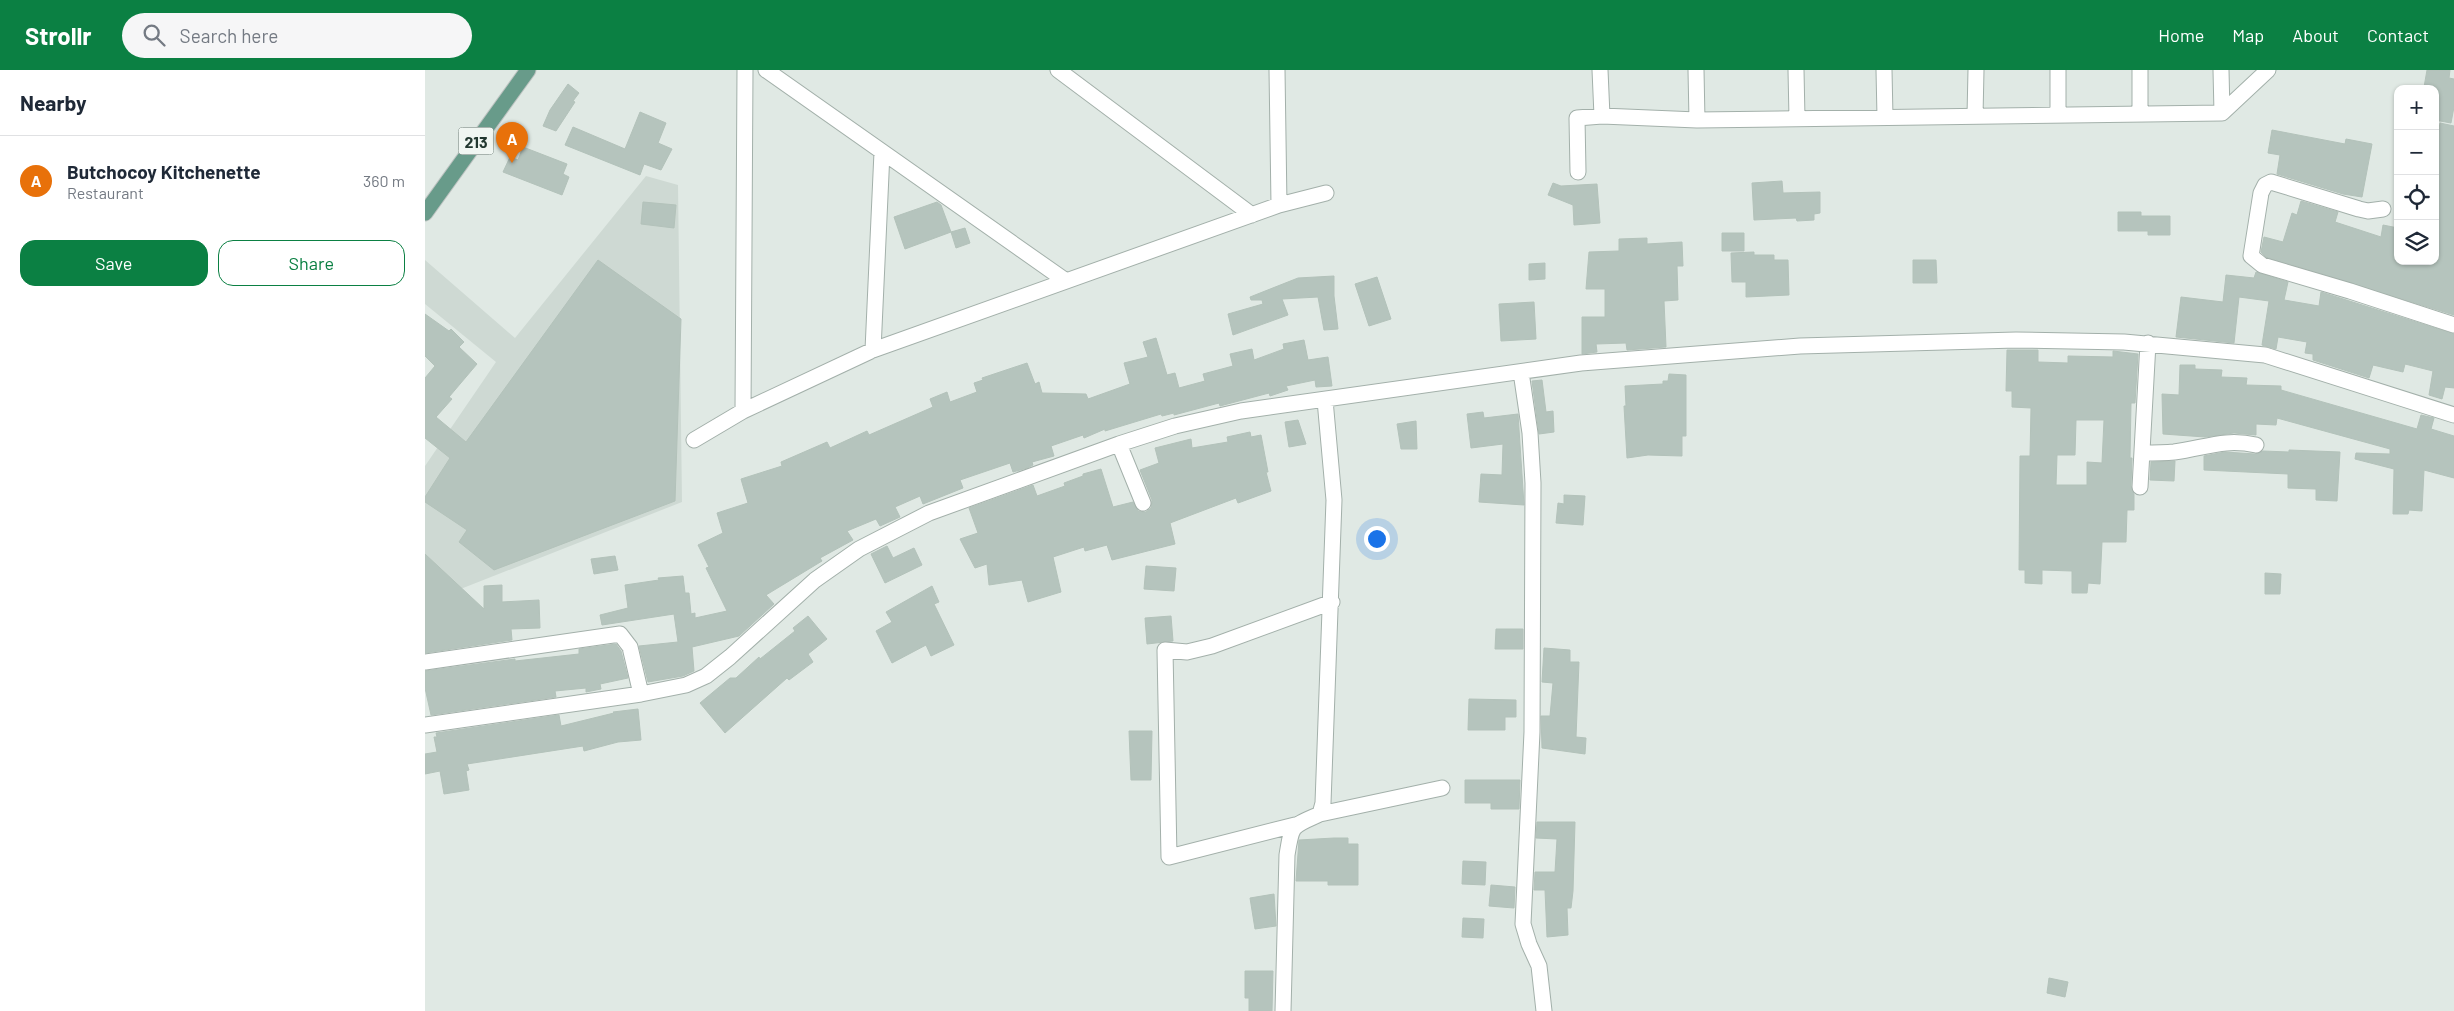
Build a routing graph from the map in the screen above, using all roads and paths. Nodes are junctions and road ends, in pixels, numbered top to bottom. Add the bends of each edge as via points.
1 (528, 70) edge
2 (745, 70) edge
3 (766, 70) edge
4 (1058, 70) edge
5 (1277, 70) edge
6 (1601, 70) edge
7 (1696, 70) edge
8 (1796, 70) edge
9 (1884, 70) edge
10 (1976, 70) edge
11 (2058, 70) edge
12 (2140, 70) edge
13 (2221, 70) edge
14 (2268, 70) edge
15 (2221, 113) junction
16 (2140, 114) junction
17 (2058, 115) junction
18 (1602, 116) junction
19 (1975, 116) junction
20 (1885, 117) junction
21 (1797, 118) junction
22 (1697, 120) junction
23 (882, 152) junction
24 (1578, 172) dead end
25 (1326, 193) dead end
26 (1279, 205) junction
27 (2383, 209) dead end
28 (425, 213) edge
29 (1252, 215) junction
30 (1066, 281) junction
31 (2454, 325) edge
32 (2148, 344) junction
33 (873, 350) junction
34 (1521, 372) junction
35 (1325, 400) junction
36 (743, 411) junction
37 (2454, 416) edge
38 (694, 440) dead end
39 (1119, 444) junction
40 (2256, 445) dead end
41 (2142, 453) junction
42 (2140, 487) dead end
43 (1143, 503) dead end
44 (1332, 602) junction
45 (425, 662) edge
46 (641, 694) junction
47 (425, 725) edge
48 (1442, 788) dead end
49 (1320, 814) junction
50 (1295, 825) junction
51 (1283, 1011) edge
52 (1544, 1011) edge

1 - 28 main road, 213
2 - 36 street
3 - 23 street
4 - 29 street
5 - 26 street
6 - 18 street
7 - 22 street
8 - 21 street
9 - 20 street
10 - 19 street
11 - 17 street
12 - 16 street
13 - 15 street
14 - 15 street
15 - 16 street
16 - 17 street
17 - 19 street
18 - 22 street
18 - 24 street via 1577,118
19 - 20 street
20 - 21 street
21 - 22 street
23 - 30 street
23 - 33 street
25 - 26 street
26 - 29 street
27 - 31 street via 2359,209 2271,182 2261,192 2251,256 2263,265
29 - 30 street
30 - 33 street
32 - 34 street via 2016,340 1800,346 1581,363
32 - 37 street via 2279,358
32 - 41 street
33 - 36 street
34 - 35 street via 1412,385
34 - 52 street via 1533,483 1531,732 1523,924 1539,966
35 - 39 street via 1241,411 1175,426
35 - 44 street via 1335,500
36 - 38 street
39 - 43 street
39 - 46 street via 929,513 859,549 815,580 706,676 686,685
40 - 41 street via 2238,441 2219,442 2173,452
41 - 42 street
44 - 49 street
44 - 50 street via 1213,646 1187,652 1165,650 1169,857
45 - 46 street via 620,634 630,646
46 - 47 street
48 - 49 street
49 - 50 street
50 - 51 street via 1287,855

